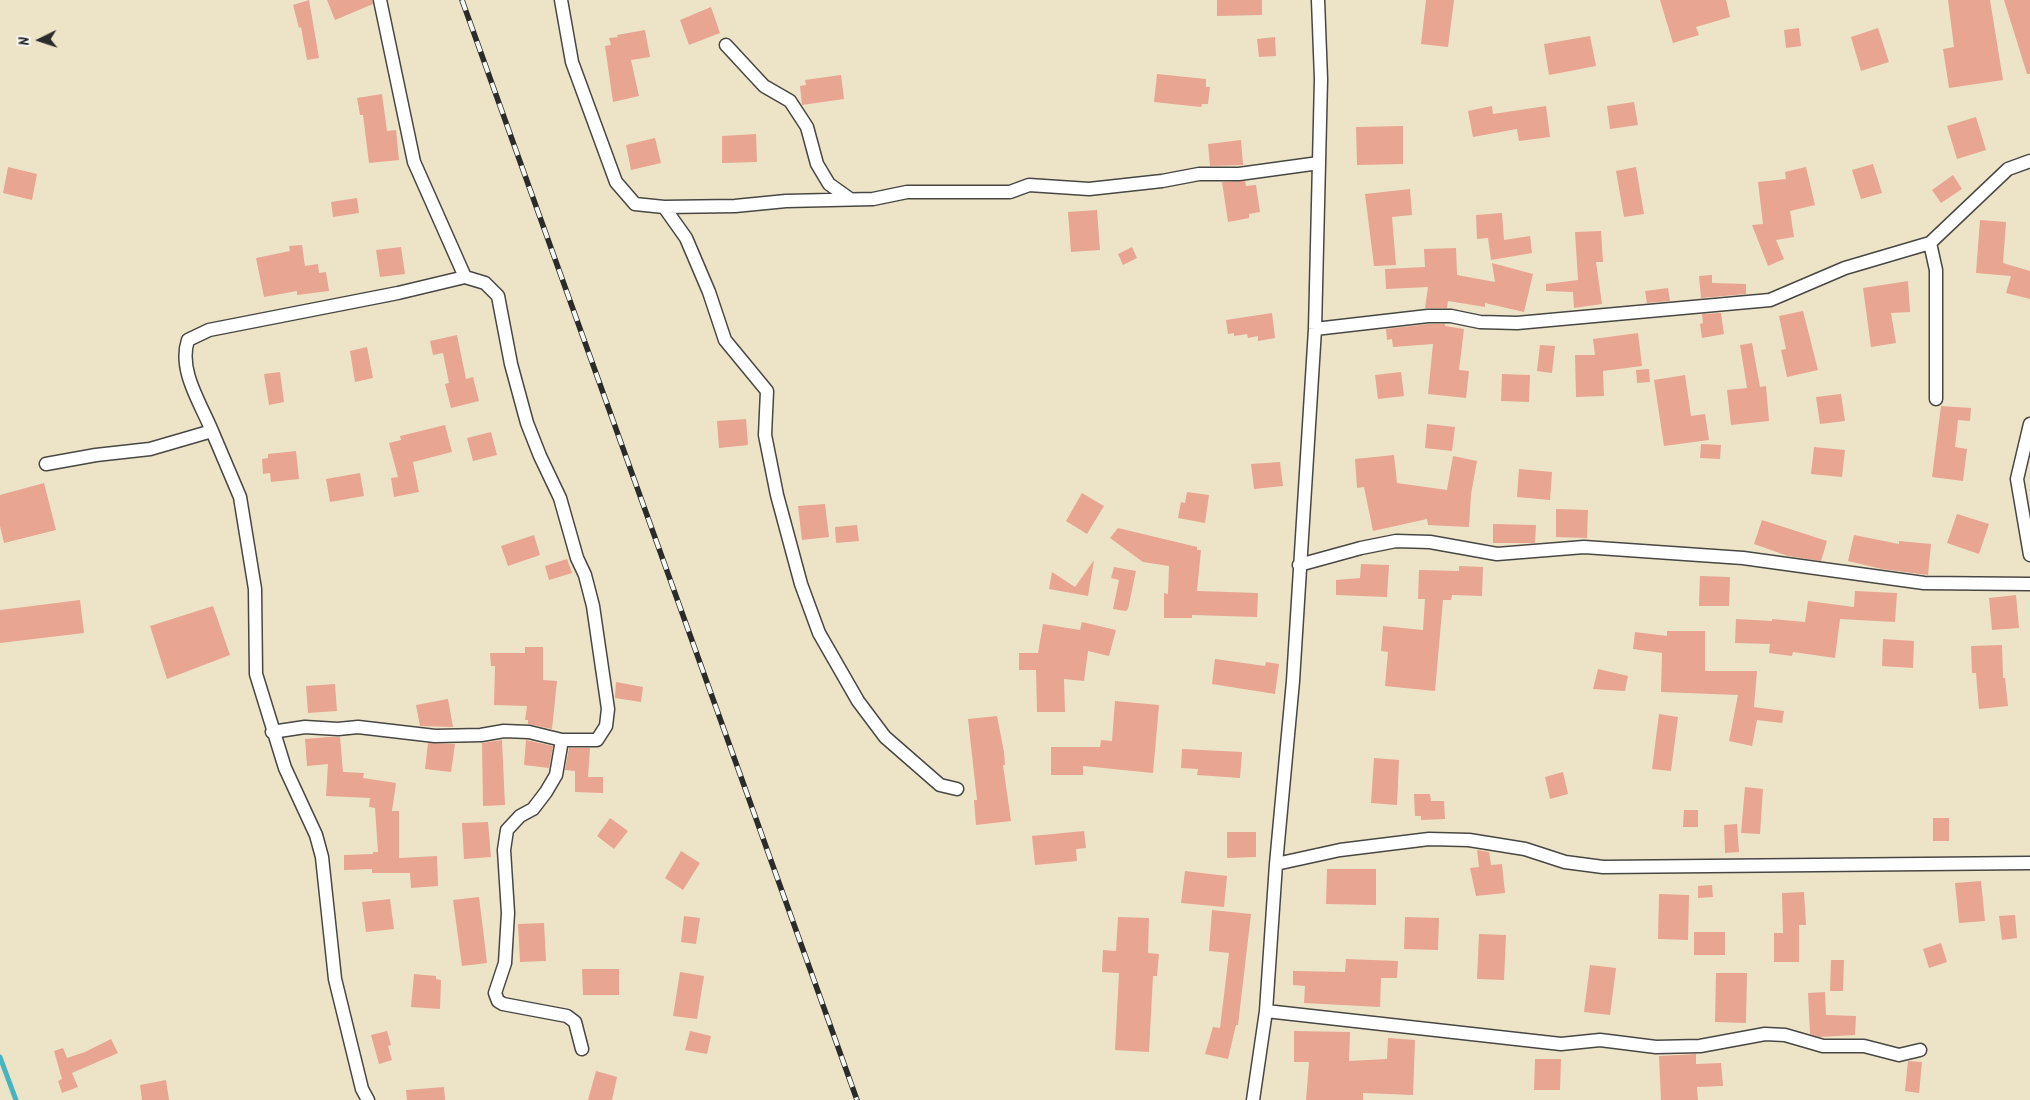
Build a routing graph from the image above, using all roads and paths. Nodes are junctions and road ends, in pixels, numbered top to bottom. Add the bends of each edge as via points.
1 (380, 0) edge
2 (561, 0) edge
3 (1318, 0) edge
4 (726, 45) dead end
5 (2030, 161) edge
6 (1319, 163) junction
7 (850, 199) junction
8 (664, 206) junction
9 (1930, 243) junction
10 (465, 277) junction
11 (1315, 329) junction
12 (1936, 399) dead end
13 (2030, 424) edge
14 (212, 431) junction
15 (46, 464) dead end
16 (2030, 555) edge
17 (1299, 565) junction
18 (2030, 584) edge
19 (272, 732) junction
20 (562, 740) junction
21 (957, 789) dead end
22 (2030, 863) edge
23 (1276, 864) junction
24 (1266, 1011) junction
25 (582, 1049) dead end
26 (1920, 1050) dead end
27 (368, 1100) edge
28 (1253, 1100) edge

1 - 10 street via 414,162
2 - 8 street via 572,62 616,182 634,204
3 - 6 street via 1321,79
4 - 7 street via 764,86 790,101 807,127 817,164 829,184
5 - 9 street via 2008,169
6 - 7 street via 1239,174 1199,174 1089,189 1029,186 1010,192 906,192 873,199
6 - 11 street
7 - 8 street via 736,206
8 - 21 street via 686,238 725,340 767,391 765,435 777,495 801,584 819,633 858,701 885,738 940,785
9 - 11 street via 1845,268 1770,300 1517,323 1428,316
9 - 12 street via 1936,270
10 - 14 street via 209,330 188,340 184,366
10 - 20 street via 485,283 498,296 511,364 528,423 560,498 594,606 608,709 606,726 597,740
11 - 17 street
13 - 16 street via 2017,479
14 - 15 street via 150,449
14 - 19 street via 240,497 254,589 256,674
17 - 18 street via 1396,541 1430,542 1497,554 1584,547 1743,558 1924,582
17 - 23 street
19 - 20 street via 305,727 358,727 435,736 504,731 529,732
19 - 27 street via 322,857 335,979 362,1089
20 - 25 street via 556,775 546,792 533,809 520,816 507,830 504,850 508,913 505,963 495,992 503,1004 567,1016 575,1022
22 - 23 street via 1603,867 1565,862 1525,849 1469,840 1429,839 1340,850
23 - 24 street
24 - 26 street via 1561,1044 1600,1040 1656,1047 1700,1046 1765,1034 1785,1035 1823,1046 1864,1046 1899,1055
24 - 28 street

